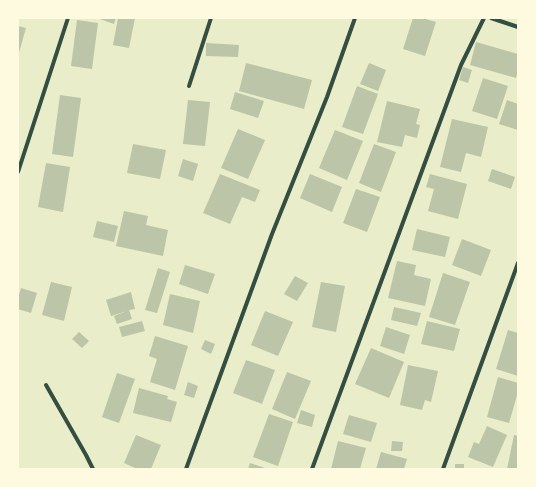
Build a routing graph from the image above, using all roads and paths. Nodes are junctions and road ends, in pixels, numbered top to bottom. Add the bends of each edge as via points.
1 (68, 18) edge
2 (211, 18) edge
3 (355, 18) edge
4 (484, 18) edge
5 (491, 18) edge
6 (518, 27) edge
7 (189, 86) dead end
8 (18, 172) edge
9 (518, 263) edge
10 (46, 385) dead end
11 (93, 469) edge
12 (186, 469) edge
13 (312, 469) edge
14 (443, 469) edge

1 - 8 street
2 - 7 street
3 - 12 street
4 - 13 street via 461,65
5 - 6 street
9 - 14 street
10 - 11 street

